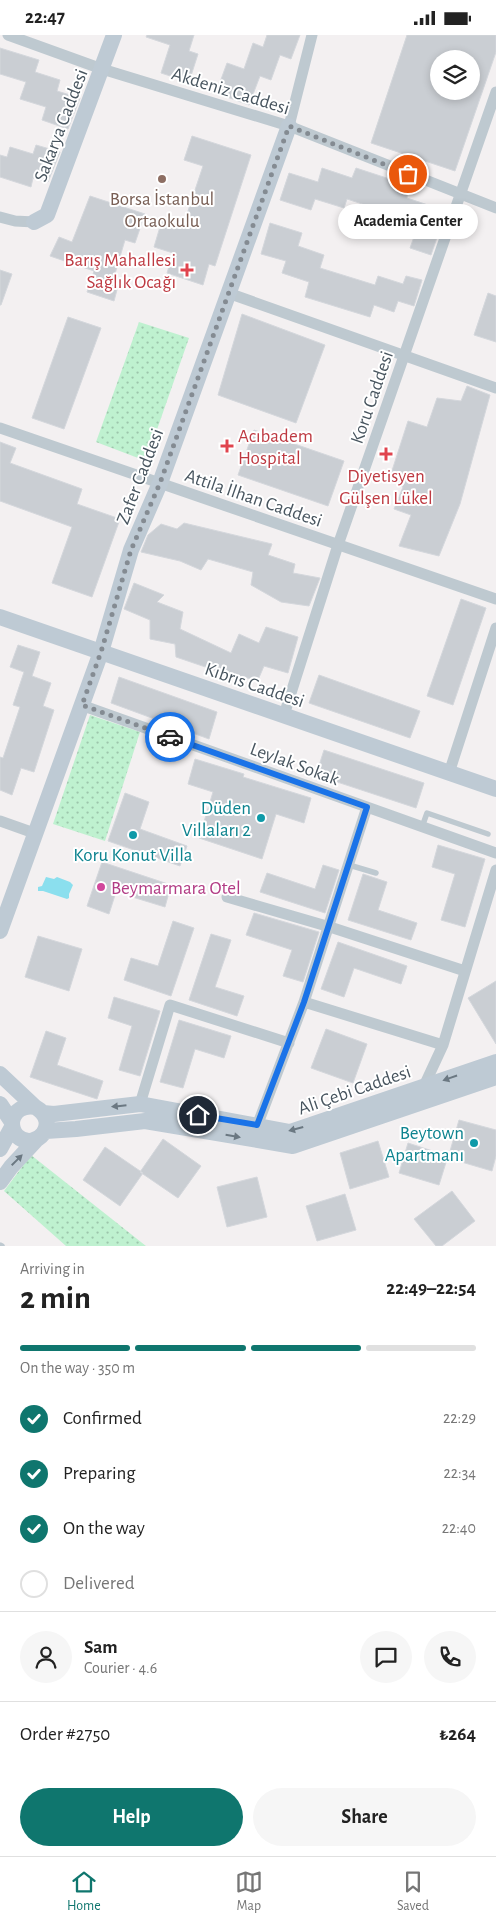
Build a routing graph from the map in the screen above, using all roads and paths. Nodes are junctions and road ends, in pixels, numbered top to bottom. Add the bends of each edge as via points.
1 (8, 35) edge
2 (114, 35) edge
3 (312, 35) edge
4 (102, 69) junction
5 (496, 92) edge
6 (289, 126) junction
7 (460, 194) junction
8 (496, 208) edge
9 (0, 217) edge
10 (34, 222) joint
11 (228, 293) junction
12 (404, 355) junction
13 (496, 388) edge
14 (0, 429) edge
15 (160, 483) junction
16 (338, 545) junction
17 (496, 599) edge
18 (1, 620) edge
19 (496, 628) edge
20 (101, 652) junction
21 (82, 705) junction
22 (284, 715) junction
23 (449, 773) junction
24 (496, 789) edge
25 (367, 807) junction
26 (0, 821) edge
27 (422, 827) junction
28 (34, 833) junction
29 (488, 834) dead end
30 (496, 853) edge
31 (349, 865) junction
32 (496, 869) edge
33 (376, 873) dead end
34 (227, 897) dead end
35 (330, 927) junction
36 (0, 931) edge
37 (465, 971) junction
38 (304, 1002) junction
39 (289, 1043) junction
40 (444, 1045) junction
41 (496, 1062) edge
42 (0, 1074) edge
43 (496, 1077) edge
44 (424, 1087) junction
45 (0, 1104) edge
46 (140, 1104) junction
47 (39, 1110) junction
48 (12, 1125) junction
49 (257, 1125) junction
50 (41, 1135) junction
51 (0, 1149) edge
52 (0, 1182) edge

1 - 4 street, Akdeniz Caddesi
2 - 4 street, Sakarya Caddesi
3 - 6 street, Zafer Caddesi
4 - 6 street, Akdeniz Caddesi
4 - 10 street, Sakarya Caddesi via 47,215
5 - 7 street, Koru Caddesi
6 - 7 street, Akdeniz Caddesi
6 - 11 street, Zafer Caddesi
7 - 8 street, Akdeniz Caddesi
7 - 12 street, Koru Caddesi
9 - 10 street
11 - 12 street
11 - 15 street, Zafer Caddesi
12 - 13 street
12 - 16 street, Koru Caddesi
14 - 15 street, Attila İlhan Caddesi
15 - 16 street, Attila İlhan Caddesi
15 - 20 street, Zafer Caddesi via 131,550
16 - 17 street, Attila İlhan Caddesi
16 - 22 street, Koru Caddesi
18 - 20 street, Kıbrıs Caddesi
19 - 23 street
20 - 21 street, Zafer Caddesi
20 - 22 street, Kıbrıs Caddesi
21 - 25 street, Leylak Sokak
21 - 28 street, Zafer Caddesi
22 - 23 street, Kıbrıs Caddesi
23 - 24 street, Kıbrıs Caddesi
25 - 27 street, Leylak Sokak
25 - 31 street
26 - 28 street
27 - 29 lane via 427,813
27 - 30 street, Leylak Sokak
28 - 36 street, Zafer Caddesi
31 - 33 lane
31 - 35 street
32 - 37 street
34 - 35 street
35 - 37 street
35 - 38 street
37 - 40 street
38 - 39 street
38 - 40 street
39 - 46 street via 170,1005
39 - 49 street
40 - 44 street
41 -> 44 street, Ali Çebi Caddesi
42 - 47 street
50 -> 43 street, Ali Çebi Caddesi via 145,1121 293,1147
44 -> 49 street, Ali Çebi Caddesi via 290,1132
45 - 48 street, Ali Çebi Caddesi
46 -> 47 street, Ali Çebi Caddesi via 54,1114
46 - 49 street, Ali Çebi Caddesi
47 - 48 street, Ali Çebi Caddesi via 20,1109
47 - 50 street via 46,1119
48 - 50 street, Ali Çebi Caddesi via 21,1139
48 - 51 street
52 -> 50 street

